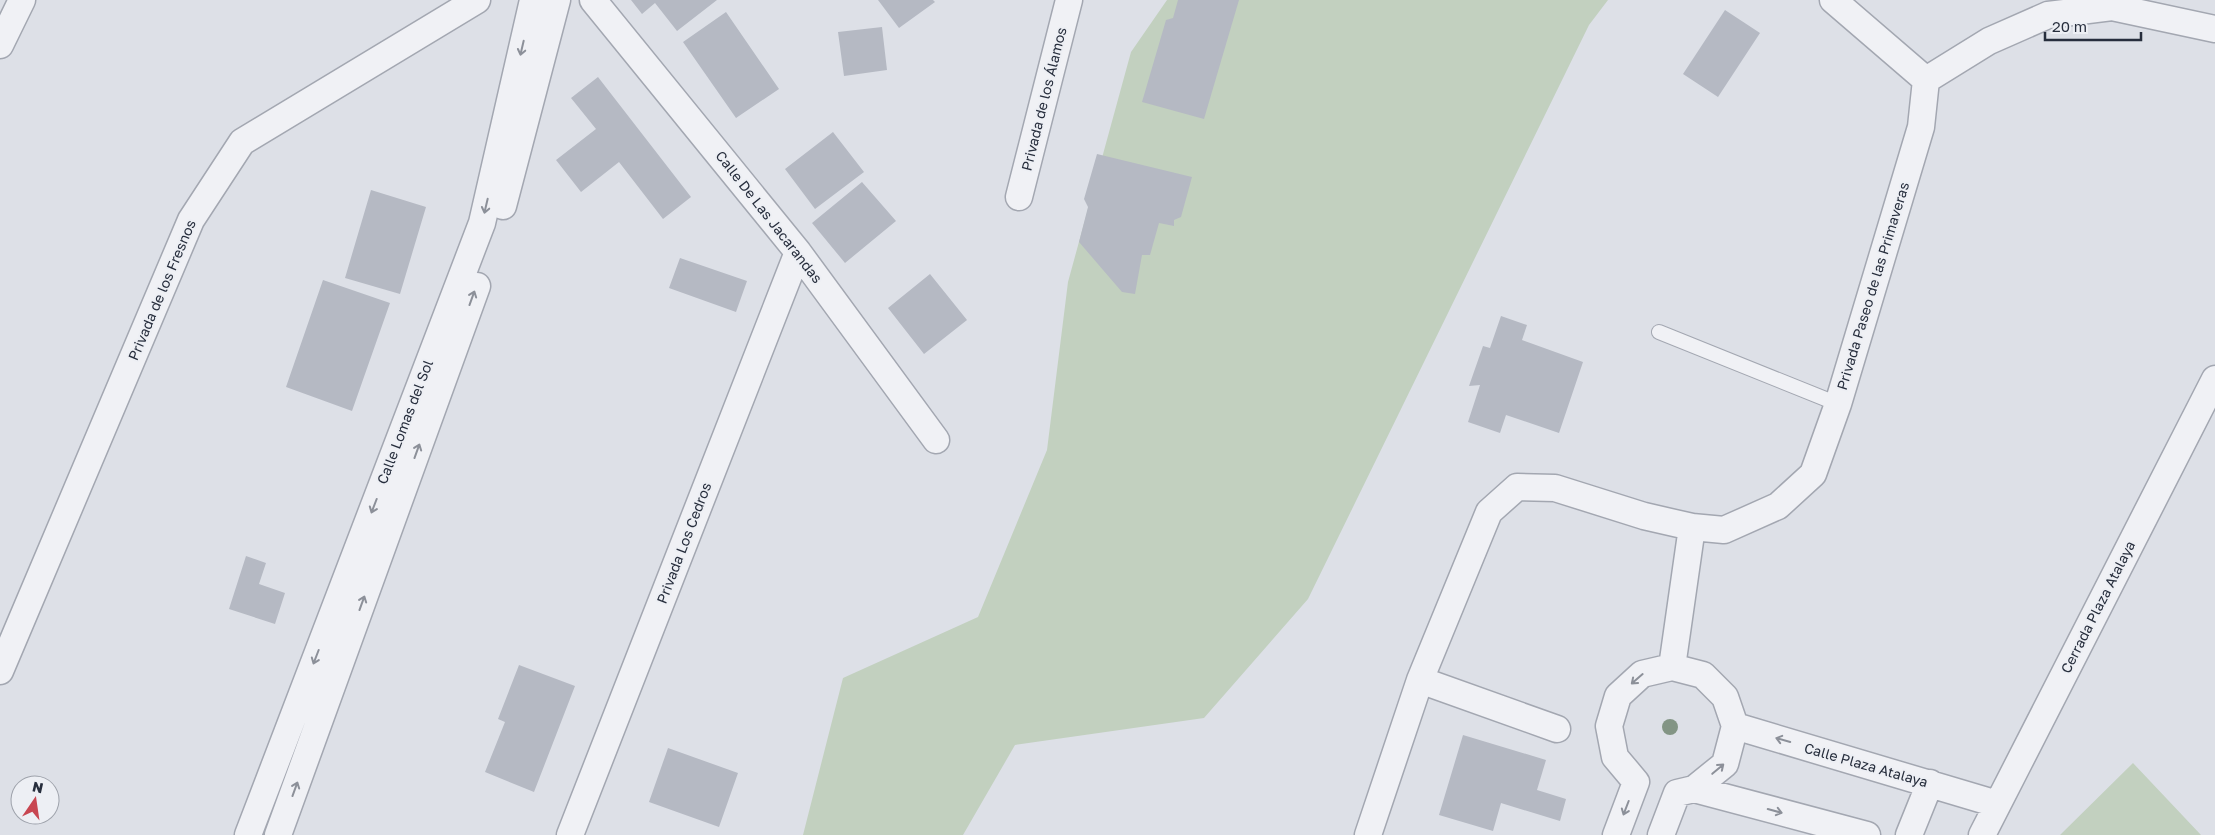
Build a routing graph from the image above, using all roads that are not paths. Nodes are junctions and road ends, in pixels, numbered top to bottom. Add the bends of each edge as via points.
1 (22, 0) edge
2 (477, 0) edge
3 (533, 0) edge
4 (557, 0) edge
5 (593, 0) edge
6 (1069, 0) edge
7 (1833, 0) edge
8 (2215, 30) edge
9 (0, 44) edge
10 (1926, 80) junction
11 (1019, 197) dead end
12 (798, 252) junction
13 (1660, 332) dead end
14 (2215, 379) edge
15 (1838, 404) junction
16 (936, 440) dead end
17 (1692, 527) junction
18 (1672, 667) junction
19 (0, 671) edge
20 (1420, 680) junction
21 (1735, 726) junction
22 (1557, 729) dead end
23 (1930, 783) junction
24 (1694, 789) junction
25 (1997, 804) junction
26 (248, 835) edge
27 (278, 835) edge
28 (570, 835) edge
29 (1368, 835) edge
30 (1616, 835) edge
31 (1661, 835) edge
32 (1867, 835) edge
33 (1909, 835) edge
34 (1982, 835) edge

1 - 9 street
2 - 19 street, Privada de los Fresnos via 242,142 191,220
3 -> 26 street, Calle Lomas del Sol via 482,223
27 -> 4 street, Calle Lomas del Sol via 498,227
5 - 12 street, Calle De Las Jacarandas
6 - 11 street, Privada de los Álamos
7 - 10 street
8 - 10 street via 2112,7 2048,16 1989,41
10 - 15 street, Privada Paseo de las Primaveras via 1920,127
12 - 16 street, Calle De Las Jacarandas
12 - 28 street, Privada Los Cedros
13 - 15 lane
14 - 25 street, Cerrada Plaza Atalaya
15 - 17 street, Privada Paseo de las Primaveras via 1813,474 1778,506 1724,530
17 - 18 street
17 - 20 street, Privada Paseo de las Primaveras via 1644,516 1555,488 1517,487 1489,512
18 - 21 street via 1703,675 1725,697
18 -> 30 street via 1642,674 1618,696 1609,726 1615,758 1636,782
20 - 22 street
20 - 29 street
23 -> 21 street, Calle Plaza Atalaya
24 -> 21 street via 1725,764
23 - 25 street, Calle Plaza Atalaya
23 - 33 street
24 - 31 street via 1677,793
24 -> 32 street
25 - 34 street, Cerrada Plaza Atalaya

